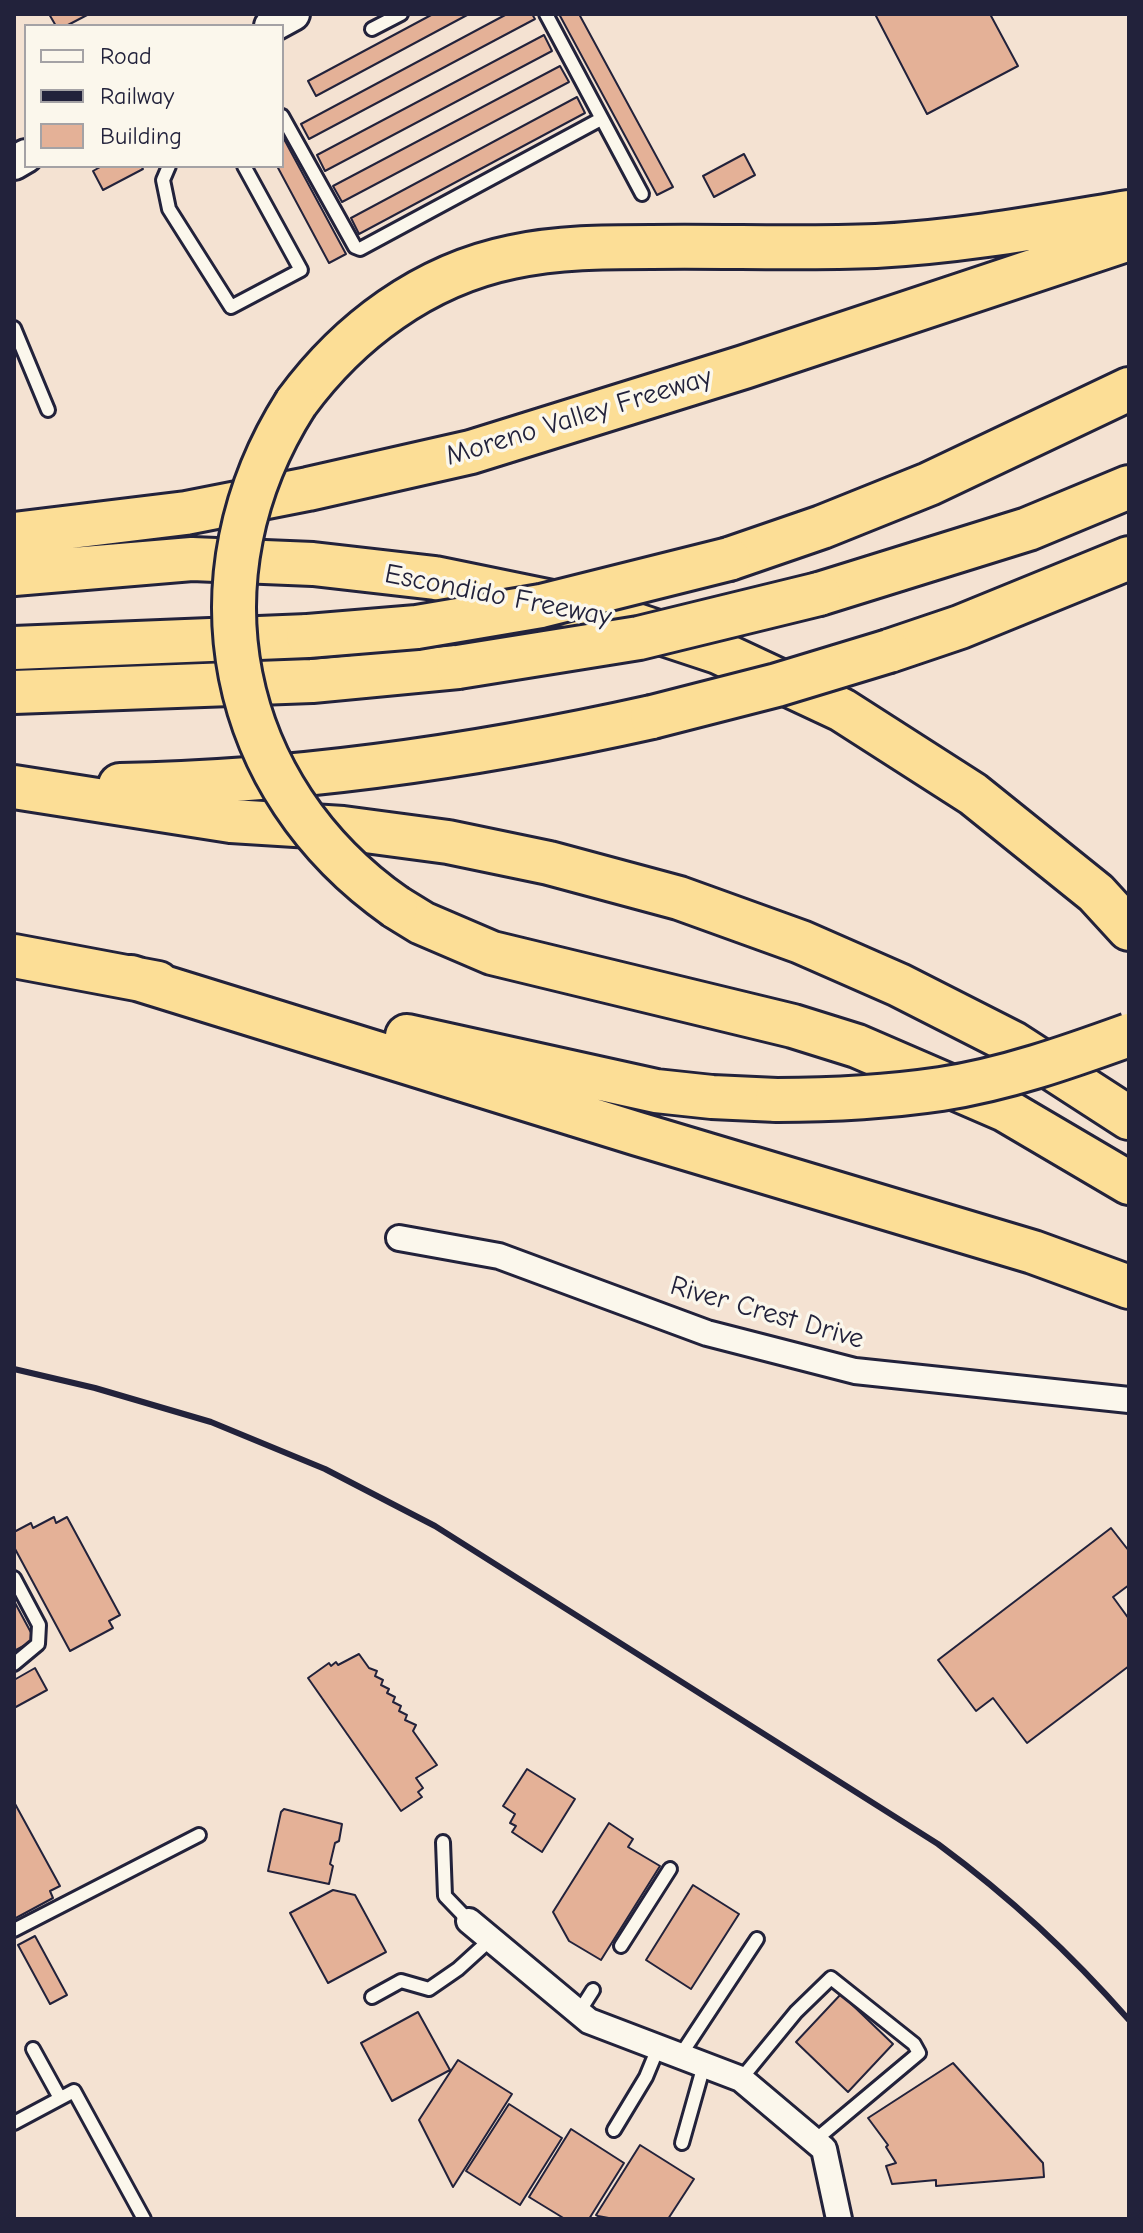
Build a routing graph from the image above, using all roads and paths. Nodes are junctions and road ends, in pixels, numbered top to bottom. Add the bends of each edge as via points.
1 (293, 14) edge
2 (401, 14) edge
3 (546, 14) edge
4 (275, 24) edge
5 (372, 29) dead end
6 (601, 119) junction
7 (284, 120) edge
8 (168, 168) edge
9 (245, 168) edge
10 (642, 194) dead end
11 (1129, 212) edge
12 (1129, 239) edge
13 (14, 328) edge
14 (1129, 389) edge
15 (48, 410) dead end
16 (1129, 487) edge
17 (14, 534) edge
18 (1129, 558) edge
19 (14, 574) edge
20 (14, 648) edge
21 (14, 692) edge
22 (16, 787) edge
23 (1129, 929) edge
24 (14, 956) edge
25 (131, 977) junction
26 (1129, 1035) edge
27 (1129, 1118) edge
28 (1129, 1183) edge
29 (399, 1238) dead end
30 (1129, 1287) edge
31 (1129, 1400) edge
32 (14, 1578) edge
33 (14, 1664) edge
34 (199, 1835) dead end
35 (443, 1842) dead end
36 (670, 1869) dead end
37 (469, 1921) joint
38 (14, 1930) edge
39 (491, 1939) junction
40 (757, 1939) dead end
41 (621, 1946) dead end
42 (593, 1990) dead end
43 (372, 1997) dead end
44 (579, 2012) junction
45 (33, 2049) dead end
46 (669, 2052) junction
47 (704, 2065) junction
48 (741, 2079) junction
49 (60, 2098) junction
50 (14, 2123) edge
51 (614, 2130) dead end
52 (814, 2141) junction
53 (682, 2143) dead end
54 (144, 2219) edge
55 (839, 2219) edge

1 - 4 main road
2 - 5 lane
3 - 6 lane
6 - 7 lane via 360,249
6 - 10 lane
8 - 9 lane via 163,180 169,209 231,307 301,270
11 - 28 highway, bridge via 889,245 559,250 459,273 394,307 349,340 316,375 276,433 258,474 235,567 242,686 262,745 303,818 339,861 396,907 492,953 857,1046 1005,1110
12 - 17 highway, Moreno Valley Freeway via 471,452 186,513
13 - 15 lane
14 - 20 highway, bridge via 929,484 822,527 729,559 541,606 417,627 308,636
16 - 21 highway, bridge via 1028,529 819,594 639,638 458,667 312,681
18 - 22 highway, bridge via 889,651 652,717 460,755 280,777
19 - 23 highway, Escondido Freeway via 192,559 313,564 435,578 591,610 718,652 842,710 973,794 1096,893
22 - 27 highway via 231,821 448,842 679,898 899,985 1013,1043
24 - 25 highway
25 - 26 highway, bridge via 641,1089 712,1097 882,1097 944,1089
25 - 30 highway via 1033,1252
29 - 31 street, River Crest Drive via 499,1256 707,1333 855,1371
32 - 33 lane via 39,1625 38,1644
34 - 38 lane
35 - 37 lane via 445,1896
36 - 41 lane
37 - 39 street
39 - 43 lane via 429,1989 401,1981
39 - 44 street
40 - 46 lane
42 - 44 lane
44 - 46 street via 589,2021
45 - 49 lane
46 - 47 street
46 - 51 lane via 646,2077
47 - 48 street
47 - 53 lane
48 - 52 street
48 - 52 lane via 831,1978 914,2044 919,2053
49 - 50 lane
49 - 54 lane via 74,2091
52 - 55 street via 824,2149

